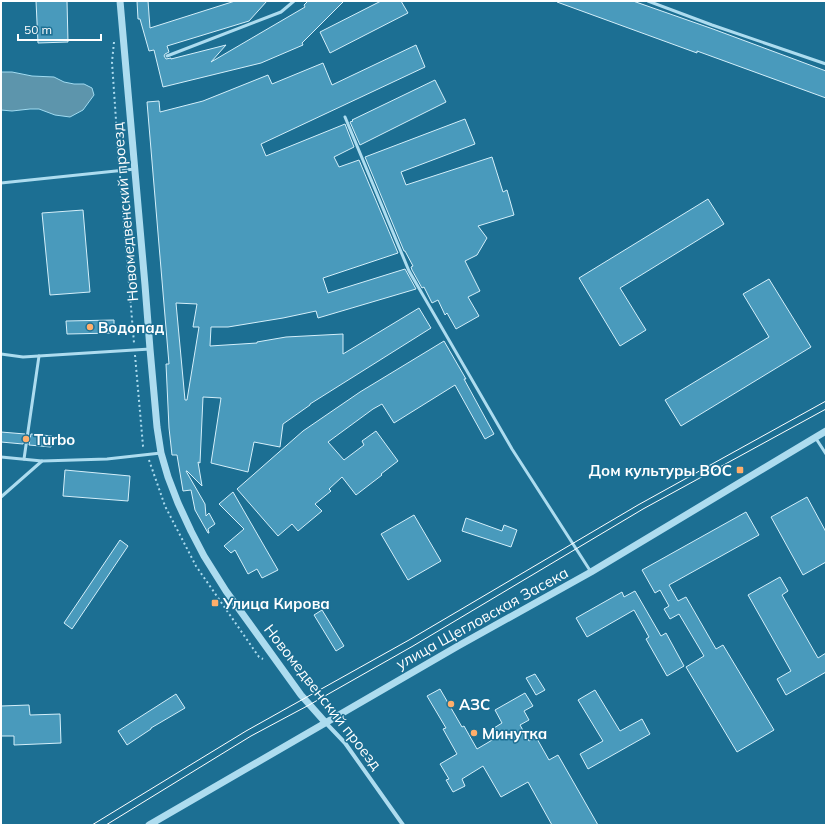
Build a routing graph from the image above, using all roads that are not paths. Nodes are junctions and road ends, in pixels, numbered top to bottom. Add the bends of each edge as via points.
1 (120, 1) edge
2 (294, 1) edge
3 (648, 1) edge
4 (167, 56) dead end
5 (826, 64) edge
6 (345, 117) dead end
7 (135, 169) junction
8 (1, 183) edge
9 (150, 349) junction
10 (1, 354) edge
11 (39, 356) junction
12 (826, 431) edge
13 (815, 437) junction
14 (161, 453) junction
15 (826, 454) edge
16 (1, 457) edge
17 (24, 459) junction
18 (42, 460) junction
19 (1, 497) edge
20 (591, 572) junction
21 (325, 722) junction
22 (149, 825) edge
23 (403, 825) edge

1 - 7 street, Новомедвенский проезд
2 - 4 lane via 281,12
3 - 5 lane
6 - 20 lane via 409,271 512,449
7 - 8 lane
7 - 9 street, Новомедвенский проезд
9 - 11 lane
9 - 14 street, Новомедвенский проезд
10 - 11 lane
11 - 17 lane
12 - 13 street, улица Щегловская Засека
13 - 15 lane
13 - 20 street, улица Щегловская Засека
14 - 18 lane via 107,460
14 - 21 street, Новомедвенский проезд via 178,503 204,556 296,688
16 - 17 lane
17 - 18 lane
18 - 19 lane
20 - 21 street, улица Щегловская Засека
21 - 22 street, улица Щегловская Засека
21 - 23 street, Новомедвенский проезд via 345,743

